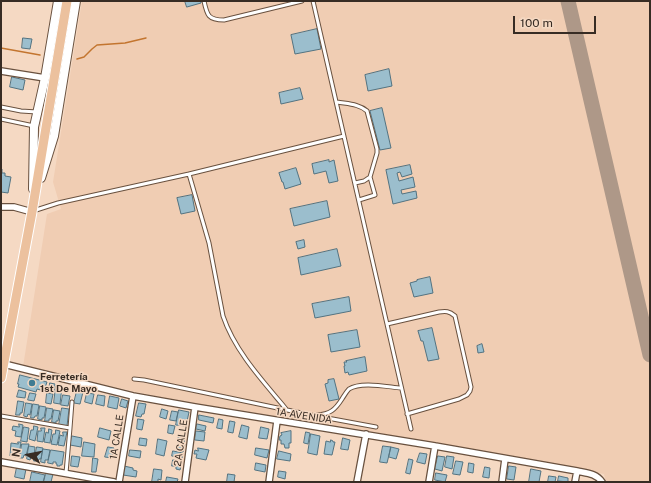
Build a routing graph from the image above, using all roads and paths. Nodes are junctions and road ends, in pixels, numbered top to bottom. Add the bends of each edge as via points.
1 (58, 1) edge
2 (68, 1) edge
3 (76, 1) edge
4 (204, 1) edge
5 (302, 1) edge
6 (313, 1) edge
7 (1, 71) edge
8 (45, 78) junction
9 (337, 102) junction
10 (1, 107) edge
11 (37, 112) junction
12 (1, 119) edge
13 (34, 126) junction
14 (344, 136) junction
15 (189, 174) junction
16 (370, 177) junction
17 (355, 183) junction
18 (359, 200) junction
19 (1, 207) edge
20 (32, 209) junction
21 (387, 324) junction
22 (2, 364) edge
23 (1, 378) edge
24 (134, 379) dead end
25 (402, 388) junction
26 (133, 396) junction
27 (72, 402) dead end
28 (195, 407) junction
29 (286, 409) junction
30 (407, 414) junction
31 (311, 415) junction
32 (1, 416) edge
33 (277, 420) junction
34 (376, 427) dead end
35 (70, 428) junction
36 (411, 429) dead end
37 (366, 434) junction
38 (435, 446) junction
39 (505, 458) junction
40 (1, 462) edge
41 (576, 471) junction
42 (66, 473) junction
43 (602, 481) edge
44 (114, 482) edge
45 (119, 482) edge
46 (185, 482) edge
47 (269, 482) edge
48 (357, 482) edge
49 (429, 482) edge
50 (502, 482) edge
51 (575, 482) edge

1 - 8 street
2 - 20 main road
3 - 20 street via 54,136
4 - 5 lane via 207,15 212,19 224,20
6 - 9 lane
7 - 8 street
8 - 11 street
9 - 14 lane
9 - 16 lane via 358,105 368,111 377,149
10 - 11 lane
11 - 13 street
12 - 13 lane
13 - 20 street
14 - 15 lane
14 - 17 lane
15 - 20 lane
15 - 29 lane via 209,243 226,325 251,367
16 - 17 lane
16 - 18 lane via 375,196
17 - 18 lane
18 - 21 lane
19 - 20 street
20 - 22 main road
21 - 25 lane
21 - 30 lane via 450,312 455,316 471,387 467,395 459,399
22 - 23 main road
22 - 26 street, 1A AVENIDA
24 - 29 lane
25 - 30 lane
25 - 31 lane via 365,385 356,387 345,394 333,410 326,414
26 - 28 street, 1A AVENIDA
26 - 45 street, 1A CALLE
27 - 35 lane
28 - 33 street, 1A AVENIDA
28 - 46 street, 2A CALLE
29 - 31 lane
30 - 36 lane
31 - 34 lane
32 - 35 lane
33 - 37 street, 1A AVENIDA
33 - 47 street
35 - 42 lane
37 - 38 street, 1A AVENIDA
37 - 48 street
38 - 39 street, 1A AVENIDA
38 - 49 street
39 - 41 street, 1A AVENIDA
39 - 50 street
40 - 42 street
41 - 43 street, 1A AVENIDA via 594,474
41 - 51 street
42 - 44 street

